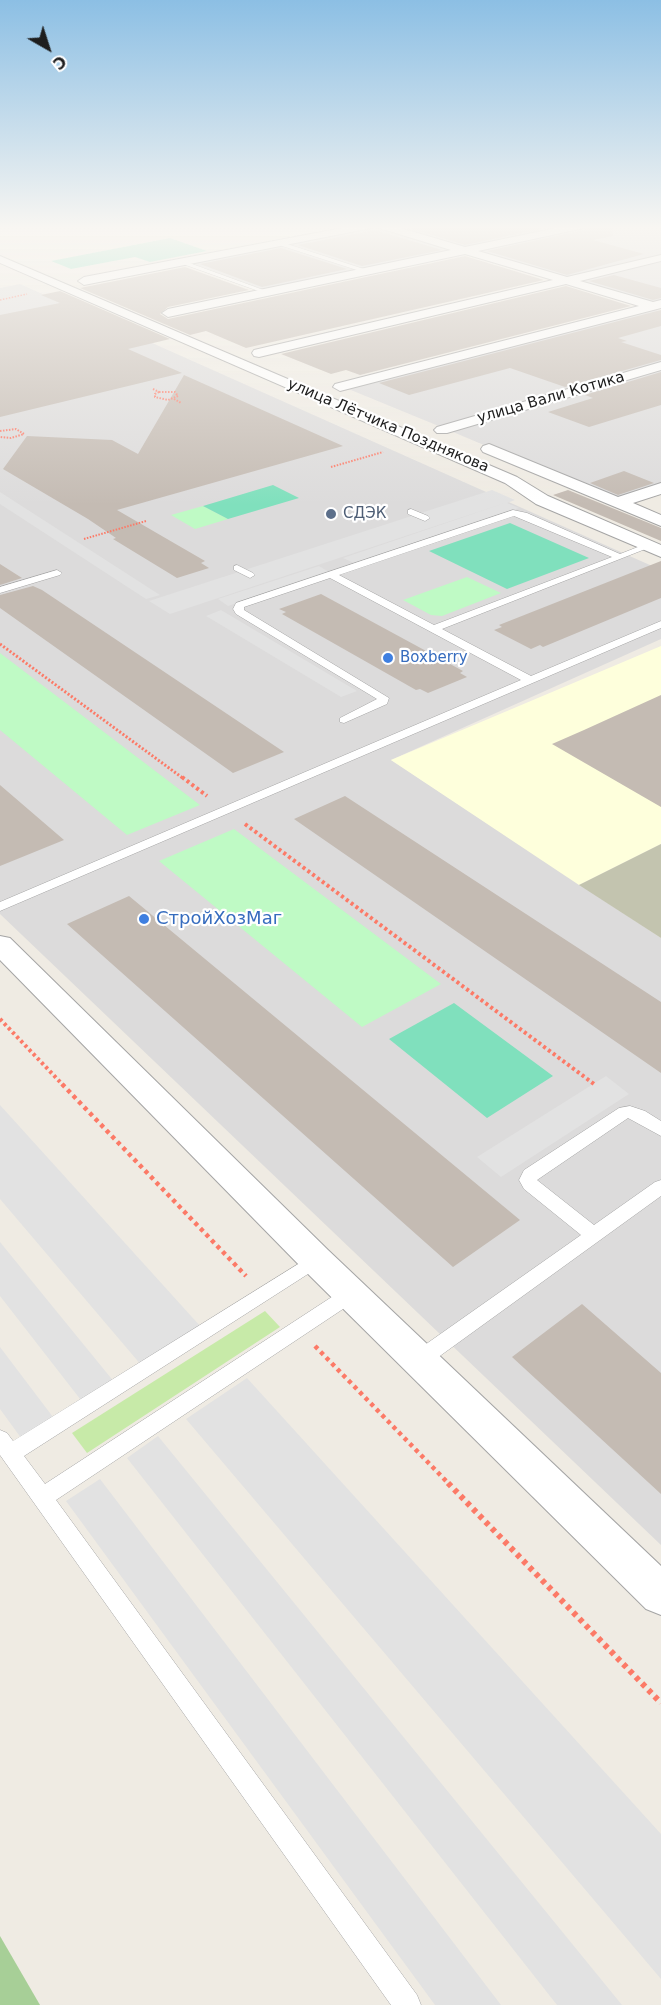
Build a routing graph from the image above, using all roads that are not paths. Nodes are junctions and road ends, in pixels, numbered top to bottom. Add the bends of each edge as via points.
1 (140, 319) edge
2 (404, 319) edge
3 (607, 319) edge
4 (280, 362) dead end
5 (661, 366) edge
6 (361, 396) dead end
7 (437, 428) joint
8 (661, 488) edge
9 (617, 503) junction
10 (411, 512) dead end
11 (425, 518) dead end
12 (661, 521) edge
13 (655, 549) edge
14 (620, 557) junction
15 (237, 568) dead end
16 (57, 573) dead end
17 (330, 574) junction
18 (250, 575) dead end
19 (0, 590) edge
20 (661, 624) edge
21 (434, 629) junction
22 (530, 680) junction
23 (344, 720) dead end
24 (0, 907) edge
25 (0, 944) edge
26 (661, 1130) edge
27 (661, 1187) edge
28 (594, 1235) junction
29 (316, 1260) junction
30 (351, 1294) junction
31 (419, 1360) junction
32 (5, 1447) edge
33 (42, 1498) junction
34 (661, 1595) edge
35 (407, 2005) edge

1 - 13 street, улица Лётчика Позднякова via 511,480 542,500
2 - 4 street, улица Лётчика Позднякова via 259,353
3 - 6 street, улица Лётчика Позднякова via 335,385
5 - 7 street, улица Вали Котика
7 - 9 street, улица Лётчика Позднякова
8 - 9 street
9 - 12 street, улица Лётчика Позднякова
10 - 11 lane
13 - 14 lane
14 - 17 lane via 513,513
14 - 21 lane
15 - 18 lane
16 - 19 lane
17 - 21 lane
17 - 23 lane via 245,603 238,609 383,698 377,706
20 - 22 lane
21 - 22 lane
22 - 24 lane
25 - 29 street
26 - 28 lane via 632,1111 625,1113 530,1175 530,1185
27 - 28 lane
28 - 31 lane
29 - 30 street
29 - 32 lane
30 - 31 street
30 - 33 lane
31 - 34 street
32 - 33 lane
33 - 35 lane

